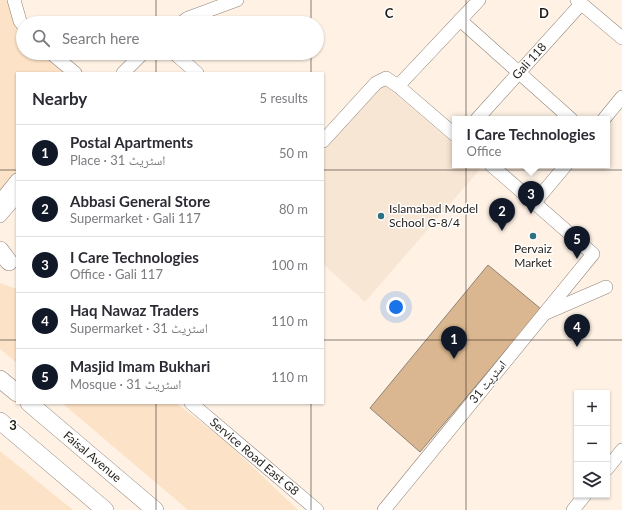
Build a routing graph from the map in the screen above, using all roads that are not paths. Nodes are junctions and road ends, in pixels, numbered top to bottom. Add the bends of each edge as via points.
1 (14, 0) edge
2 (237, 0) edge
3 (479, 0) edge
4 (579, 2) edge
5 (19, 16) edge
6 (193, 16) edge
7 (460, 20) junction
8 (622, 38) edge
9 (59, 60) edge
10 (136, 60) edge
11 (182, 60) edge
12 (74, 72) edge
13 (124, 72) edge
14 (196, 72) edge
15 (518, 73) junction
16 (398, 86) junction
17 (622, 97) edge
18 (481, 116) edge
19 (568, 116) edge
20 (606, 116) edge
21 (452, 131) edge
22 (324, 141) edge
23 (495, 168) edge
24 (563, 168) edge
25 (16, 181) edge
26 (16, 197) edge
27 (0, 201) edge
28 (535, 202) junction
29 (0, 216) edge
30 (606, 287) dead end
31 (543, 314) junction
32 (0, 378) edge
33 (16, 392) edge
34 (30, 404) edge
35 (192, 404) edge
36 (0, 421) edge
37 (622, 451) edge
38 (610, 465) edge
39 (583, 498) edge
40 (105, 510) edge
41 (155, 510) edge
42 (317, 510) edge
43 (384, 510) edge
44 (573, 510) edge

1 - 5 street
2 - 6 street
3 - 7 street
4 - 8 street
4 - 15 street, Gali 118
7 - 15 street
7 - 16 street
9 - 12 street
10 - 13 street
11 - 14 street
15 - 18 street, Gali 118
15 - 19 street
16 - 21 street
16 - 22 street via 386,78 376,83
17 - 20 street
23 - 28 street
24 - 28 street
25 - 27 street
26 - 29 street
28 - 31 street, اسٹریٹ 31 via 593,254
30 - 31 street
31 - 43 street, اسٹریٹ 31
32 - 33 main road
34 - 41 main road, Faisal Avenue
35 - 42 street, Service Road East G8
36 - 40 main road
37 - 38 street
39 - 44 street

